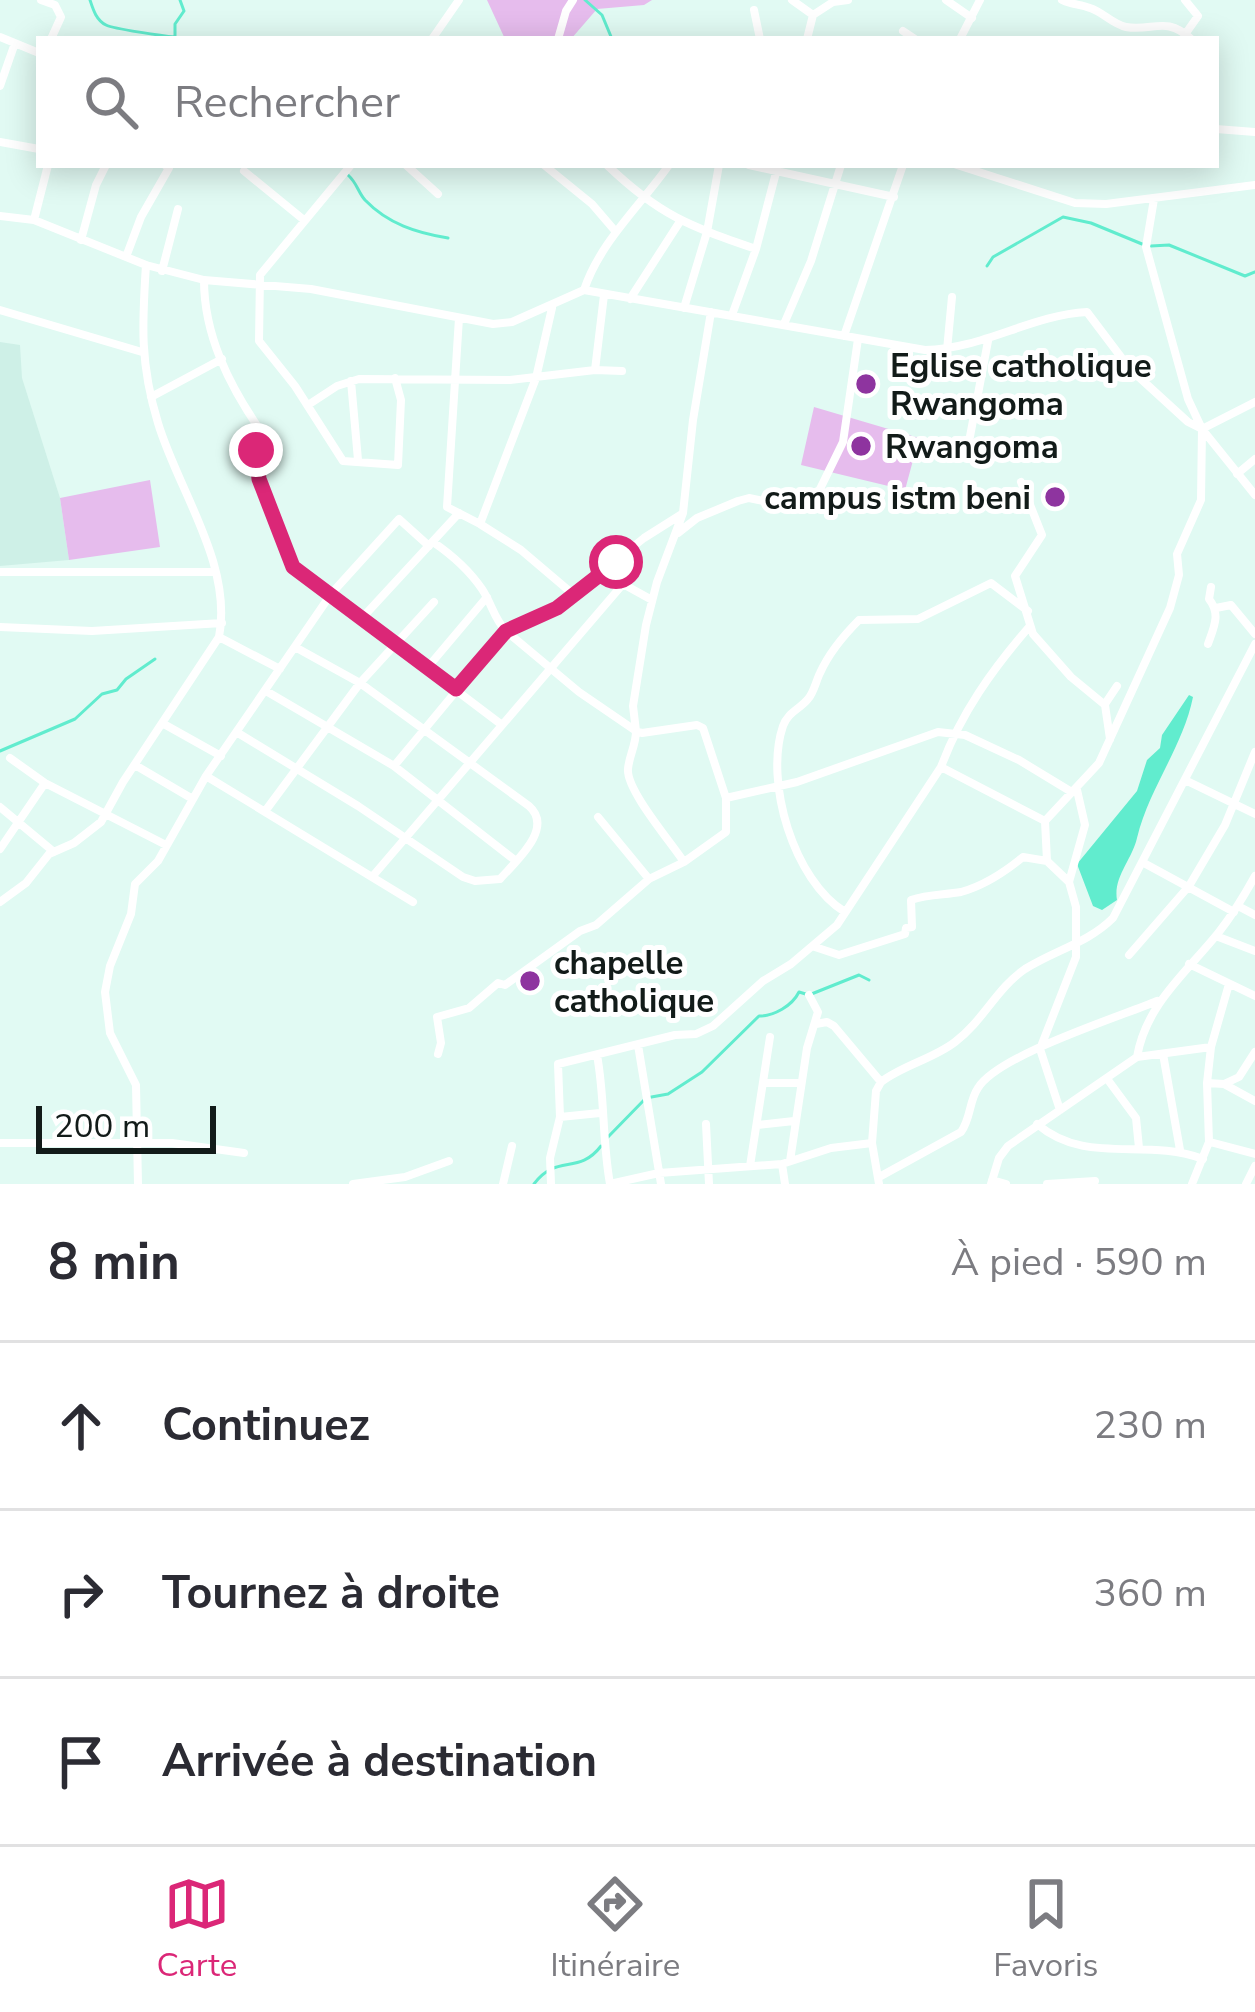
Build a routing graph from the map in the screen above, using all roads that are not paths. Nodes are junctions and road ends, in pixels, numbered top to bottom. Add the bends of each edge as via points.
1 (41, 0) edge
2 (459, 0) edge
3 (574, 0) edge
4 (792, 0) edge
5 (848, 0) edge
6 (946, 0) edge
7 (980, 0) edge
8 (1062, 0) edge
9 (1185, 0) edge
10 (754, 10) dead end
11 (813, 15) junction
12 (972, 19) junction
13 (903, 31) dead end
14 (434, 35) edge
15 (52, 36) edge
16 (560, 36) edge
17 (759, 36) edge
18 (808, 36) edge
19 (911, 36) edge
20 (962, 36) edge
21 (1188, 36) edge
22 (0, 37) edge
23 (15, 44) junction
24 (36, 52) edge
25 (0, 86) edge
26 (1219, 129) edge
27 (1255, 132) edge
28 (0, 142) edge
29 (36, 148) edge
30 (47, 168) edge
31 (104, 168) edge
32 (169, 168) edge
33 (348, 168) edge
34 (409, 168) edge
35 (548, 168) edge
36 (610, 168) edge
37 (667, 168) edge
38 (718, 168) edge
39 (840, 168) edge
40 (902, 168) edge
41 (967, 168) edge
42 (776, 169) edge
43 (244, 170) dead end
44 (835, 182) junction
45 (1255, 185) edge
46 (437, 194) dead end
47 (894, 197) junction
48 (1154, 199) junction
49 (644, 200) junction
50 (178, 209) dead end
51 (0, 216) edge
52 (34, 220) junction
53 (304, 220) junction
54 (680, 223) junction
55 (616, 232) junction
56 (707, 232) junction
57 (81, 240) junction
58 (756, 249) junction
59 (126, 257) junction
60 (146, 266) junction
61 (162, 271) junction
62 (204, 280) junction
63 (258, 285) junction
64 (584, 290) junction
65 (604, 295) junction
66 (952, 297) dead end
67 (630, 299) junction
68 (552, 306) junction
69 (684, 308) junction
70 (0, 310) edge
71 (711, 312) junction
72 (732, 316) junction
73 (459, 318) junction
74 (784, 324) junction
75 (844, 336) junction
76 (858, 339) junction
77 (988, 341) junction
78 (947, 350) junction
79 (142, 352) junction
80 (222, 359) junction
81 (595, 370) junction
82 (622, 371) dead end
83 (395, 378) junction
84 (454, 378) junction
85 (536, 378) junction
86 (351, 382) junction
87 (152, 397) junction
88 (1255, 402) edge
89 (308, 404) junction
90 (1202, 429) junction
91 (968, 447) dead end
92 (358, 460) junction
93 (1255, 460) edge
94 (1237, 474) junction
95 (1021, 482) dead end
96 (1249, 491) edge
97 (459, 513) junction
98 (683, 513) junction
99 (480, 524) junction
100 (676, 534) junction
101 (431, 544) junction
102 (0, 572) edge
103 (214, 572) junction
104 (1211, 586) dead end
105 (331, 594) junction
106 (574, 595) junction
107 (487, 597) junction
108 (652, 600) junction
109 (434, 602) dead end
110 (1216, 608) junction
111 (1028, 610) junction
112 (363, 617) junction
113 (222, 623) junction
114 (0, 627) edge
115 (1029, 627) junction
116 (506, 631) junction
117 (1255, 634) edge
118 (220, 637) junction
119 (397, 644) junction
120 (1208, 644) dead end
121 (1255, 644) edge
122 (296, 647) junction
123 (428, 667) junction
124 (280, 669) junction
125 (552, 670) junction
126 (360, 682) junction
127 (1117, 686) dead end
128 (456, 689) junction
129 (266, 692) junction
130 (1105, 705) junction
131 (162, 723) junction
132 (502, 725) junction
133 (331, 726) junction
134 (424, 727) junction
135 (636, 730) junction
136 (954, 731) junction
137 (238, 733) junction
138 (1110, 740) junction
139 (1255, 752) edge
140 (221, 756) junction
141 (10, 758) dead end
142 (472, 761) junction
143 (135, 765) junction
144 (394, 766) junction
145 (941, 767) junction
146 (299, 769) junction
147 (206, 776) junction
148 (1185, 780) junction
149 (45, 783) junction
150 (778, 786) junction
151 (1074, 791) junction
152 (726, 798) junction
153 (191, 799) junction
154 (440, 800) junction
155 (1234, 803) junction
156 (0, 807) edge
157 (266, 810) junction
158 (107, 813) junction
159 (1255, 814) edge
160 (598, 817) dead end
161 (17, 820) junction
162 (1046, 821) junction
163 (408, 837) junction
164 (166, 845) junction
165 (0, 849) edge
166 (54, 852) junction
167 (516, 861) junction
168 (1047, 861) junction
169 (684, 862) junction
170 (1142, 862) junction
171 (1255, 876) edge
172 (372, 877) junction
173 (649, 879) junction
174 (1069, 882) junction
175 (1189, 886) junction
176 (0, 902) edge
177 (413, 902) dead end
178 (1236, 909) junction
179 (845, 912) junction
180 (1255, 915) edge
181 (1216, 936) junction
182 (1077, 944) junction
183 (813, 946) junction
184 (1255, 951) edge
185 (1129, 955) dead end
186 (1189, 964) junction
187 (1229, 984) junction
188 (809, 995) dead end
189 (1255, 996) edge
190 (1160, 1000) junction
191 (814, 1025) junction
192 (770, 1037) dead end
193 (638, 1045) junction
194 (1211, 1047) junction
195 (1040, 1049) junction
196 (1255, 1052) edge
197 (438, 1054) dead end
198 (1163, 1054) junction
199 (597, 1055) junction
200 (1138, 1057) junction
201 (1108, 1080) junction
202 (763, 1082) junction
203 (880, 1082) junction
204 (801, 1083) junction
205 (1207, 1084) junction
206 (1224, 1084) junction
207 (1255, 1101) edge
208 (1060, 1110) junction
209 (601, 1113) junction
210 (560, 1117) junction
211 (794, 1121) junction
212 (706, 1124) dead end
213 (1036, 1124) junction
214 (758, 1125) junction
215 (1210, 1142) junction
216 (0, 1143) edge
217 (872, 1143) junction
218 (137, 1144) junction
219 (512, 1146) dead end
220 (1139, 1148) junction
221 (1180, 1150) junction
222 (244, 1153) dead end
223 (1255, 1154) edge
224 (1203, 1159) junction
225 (448, 1161) dead end
226 (786, 1162) junction
227 (750, 1166) junction
228 (1255, 1166) edge
229 (708, 1168) junction
230 (660, 1179) edge
231 (880, 1180) edge
232 (1095, 1181) edge
233 (991, 1182) edge
234 (138, 1184) edge
235 (353, 1184) edge
236 (503, 1184) edge
237 (551, 1184) edge
238 (610, 1184) edge
239 (710, 1184) edge
240 (785, 1184) edge
241 (1006, 1184) edge
242 (1047, 1184) edge
243 (1192, 1184) edge
244 (1246, 1184) edge

1 - 15 street via 61,16
2 - 14 street
3 - 16 street
4 - 11 street
5 - 11 street
6 - 12 street
7 - 12 street
8 - 21 street via 1131,28 1160,23
9 - 21 street via 1198,16
10 - 17 street
11 - 18 street
12 - 20 street
13 - 19 street
22 - 23 street
23 - 24 street
23 - 25 street
26 - 27 street
28 - 29 street
30 - 52 street
31 - 57 street
32 - 59 street
33 - 53 street
34 - 46 street
35 - 55 street
36 - 49 street
37 - 49 street
38 - 56 street
39 - 44 street
40 - 47 street
41 - 48 street via 1076,202
42 - 44 street
42 - 58 street
43 - 53 street
44 - 47 street
44 - 74 street
45 - 48 street
47 - 75 street
48 - 90 street via 1147,247
49 - 54 street
49 - 55 street
50 - 61 street
51 - 52 street
52 - 57 street
53 - 63 street
54 - 56 street
54 - 67 street
55 - 64 street
56 - 58 street
56 - 69 street
57 - 59 street
58 - 72 street
59 - 60 street
60 - 61 street
60 - 79 street
61 - 62 street
62 - 63 street
62 - 80 street via 205,316
63 - 73 street
63 - 89 street via 259,341
64 - 65 street
64 - 68 street
65 - 67 street
65 - 81 street
66 - 78 street
67 - 69 street
68 - 73 street via 512,322
68 - 85 street
69 - 71 street
70 - 79 street
71 - 72 street
71 - 98 street
72 - 74 street
73 - 84 street
74 - 75 street
75 - 76 street
76 - 78 street
76 - 100 street via 843,442 819,491 782,505 738,501
77 - 78 street
77 - 90 street via 1087,312 1130,369
77 - 91 street
79 - 87 street
80 - 87 street
80 - 105 street via 261,433 259,479 293,567
81 - 82 street
81 - 85 street
83 - 84 street
83 - 86 street
83 - 92 street via 398,465
84 - 85 street
84 - 97 street via 447,507
85 - 99 street
86 - 89 street
86 - 92 street
87 - 103 street
88 - 90 street
89 - 92 street via 340,460
90 - 94 street
90 - 138 street via 1204,486 1178,554 1176,591
93 - 94 street
94 - 96 street
95 - 111 street via 1042,535 1015,576
97 - 99 street
97 - 101 street
98 - 100 street
98 - 106 street
99 - 106 street
100 - 108 street
101 - 105 street via 398,519
101 - 107 street
101 - 112 street
102 - 103 street
103 - 113 street
104 - 110 street
105 - 112 street
105 - 122 street
106 - 116 street
107 - 116 street
107 - 123 street
108 - 125 street via 622,584
108 - 135 street
109 - 119 street
110 - 117 street via 1231,605
110 - 120 street
111 - 115 street
111 - 150 street via 991,583 918,620 860,620 809,698 788,714
112 - 119 street
113 - 114 street
113 - 118 street
115 - 130 street
115 - 136 street
116 - 125 street
116 - 128 street
118 - 124 street
118 - 131 street
119 - 123 street
119 - 126 street
121 - 148 street
122 - 124 street
122 - 126 street
123 - 128 street
124 - 129 street
125 - 132 street
125 - 135 street
126 - 133 street
126 - 134 street
127 - 130 street
128 - 132 street
128 - 134 street
129 - 133 street
129 - 137 street
130 - 138 street
131 - 140 street
131 - 143 street
132 - 142 street
133 - 144 street
133 - 146 street
134 - 142 street
134 - 144 street
135 - 152 street via 700,725
135 - 169 street via 631,783
136 - 145 street
136 - 150 street
136 - 151 street
137 - 140 street
137 - 146 street
138 - 151 street
139 - 155 street
140 - 147 street
141 - 149 street
142 - 154 street
142 - 167 street via 538,814 540,824
143 - 153 street
143 - 158 street
144 - 154 street
145 - 162 street
145 - 179 street
146 - 157 street
146 - 163 street
147 - 153 street
147 - 157 street
148 - 155 street
148 - 170 street
149 - 158 street
149 - 161 street
150 - 152 street
150 - 179 street via 803,867 820,895
151 - 162 street
151 - 174 street via 1085,825
152 - 169 street via 724,837
153 - 164 street
154 - 163 street
154 - 167 street
155 - 159 street
155 - 175 street
156 - 161 street
157 - 172 street
158 - 164 street
158 - 166 street
160 - 173 street
161 - 165 street
161 - 166 street
162 - 168 street
163 - 167 street via 476,881 500,879
163 - 172 street
164 - 218 street via 135,884 105,992 110,1033 136,1085
166 - 176 street
168 - 174 street
168 - 183 street via 1023,857 961,892 911,900 905,934 838,955
169 - 173 street
170 - 175 street
170 - 182 street via 1113,918
171 - 178 street
172 - 177 street
173 - 197 street via 505,986 436,1018
174 - 182 street
175 - 178 street
175 - 185 street
178 - 180 street
178 - 181 street
179 - 183 street
181 - 184 street
181 - 186 street
182 - 195 street
182 - 203 street via 1022,972 952,1045
183 - 193 street via 713,1027
186 - 187 street
186 - 190 street
187 - 189 street
187 - 194 street
188 - 191 street via 818,1012
190 - 195 street
190 - 200 street
191 - 203 street via 834,1026
191 - 204 street
192 - 202 street
193 - 199 street
193 - 230 street
194 - 198 street
194 - 205 street
195 - 208 street
195 - 231 street via 976,1089 967,1125 954,1138
196 - 206 street
198 - 200 street
198 - 221 street
199 - 209 street
199 - 210 street via 556,1066
200 - 201 street
201 - 208 street
201 - 220 street via 1136,1118
202 - 204 street
202 - 214 street
203 - 217 street
204 - 211 street
205 - 206 street
205 - 215 street
206 - 207 street
208 - 213 street
209 - 210 street
209 - 238 street
210 - 237 street
211 - 214 street
211 - 226 street
212 - 229 street
213 - 220 street via 1082,1148
213 - 233 street via 1003,1151
214 - 227 street
215 - 223 street
215 - 224 street
216 - 218 street
217 - 226 street
217 - 231 street
218 - 222 street
218 - 234 street
219 - 236 street
220 - 221 street
221 - 224 street
224 - 243 street
225 - 235 street
226 - 227 street
226 - 240 street
227 - 229 street
228 - 244 street
229 - 230 street
229 - 239 street
230 - 238 street
232 - 242 street
233 - 241 street

